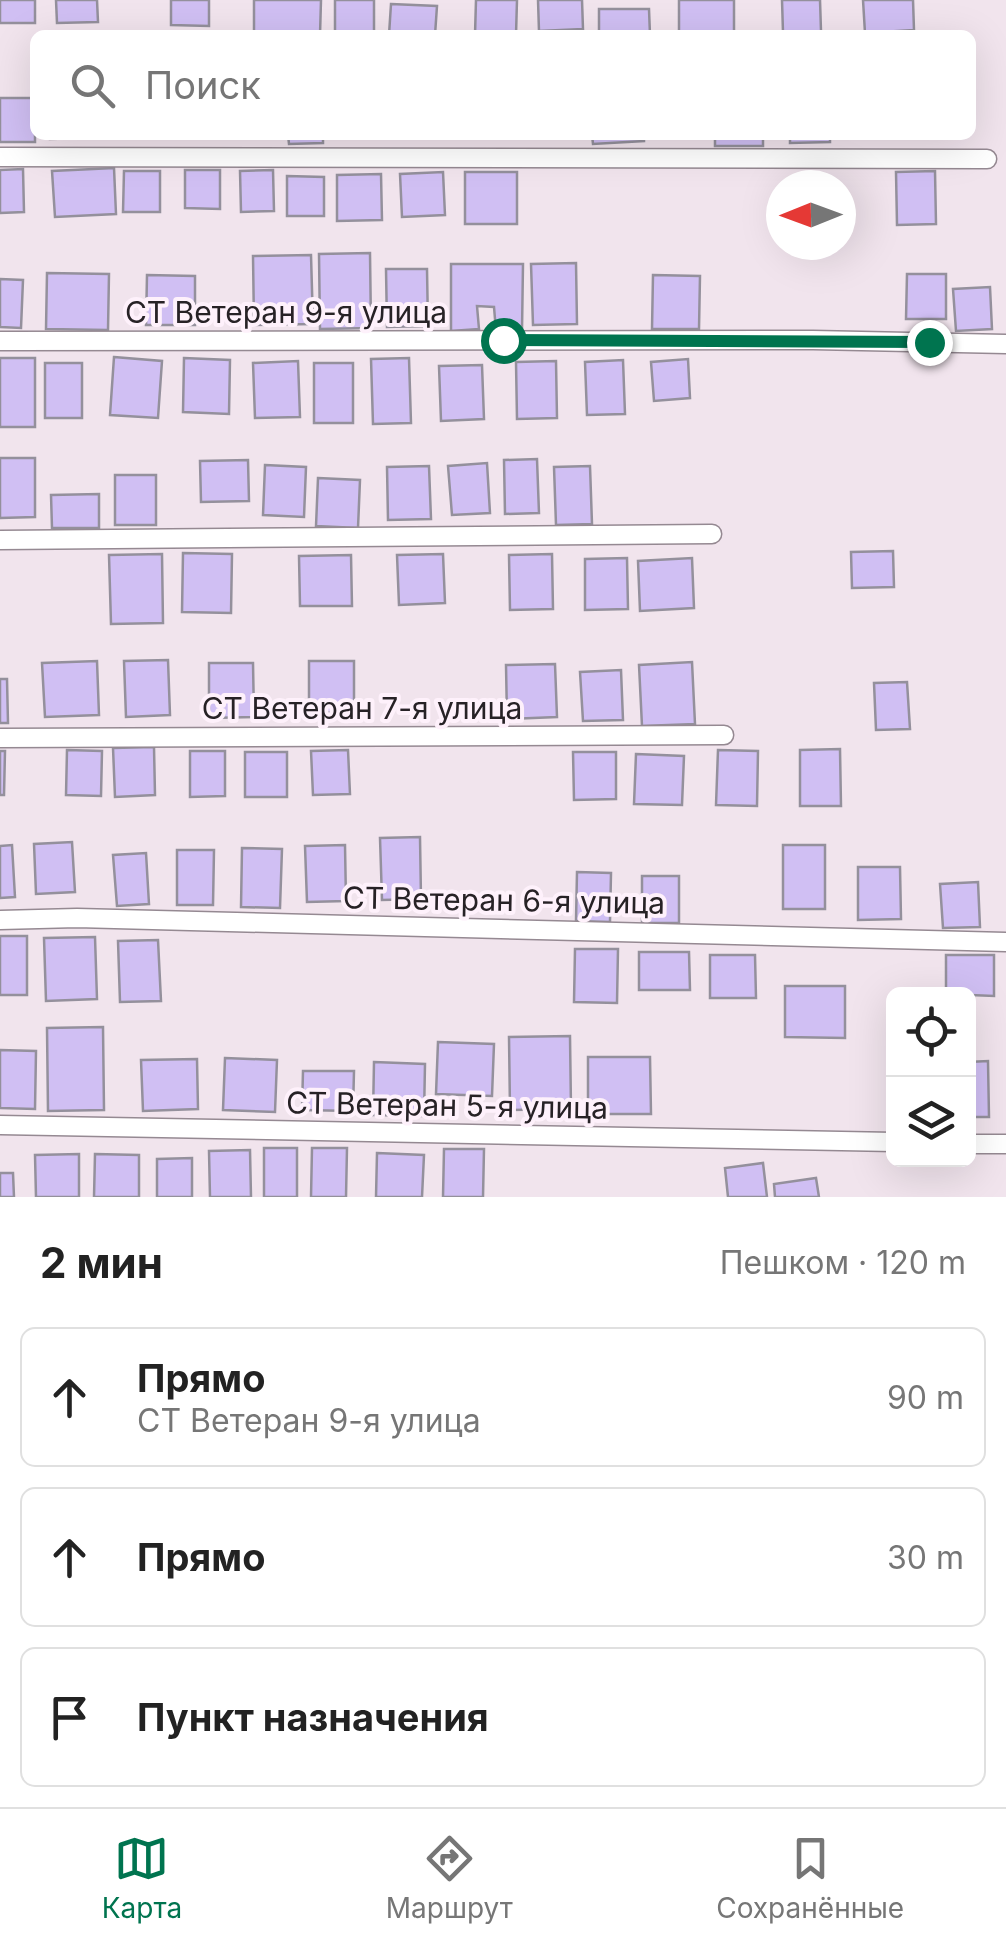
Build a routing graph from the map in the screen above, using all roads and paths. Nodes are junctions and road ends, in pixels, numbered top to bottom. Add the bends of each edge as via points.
1 (0, 157) edge
2 (987, 159) dead end
3 (0, 341) edge
4 (1006, 344) edge
5 (712, 534) dead end
6 (0, 540) edge
7 (724, 735) dead end
8 (0, 738) edge
9 (0, 920) edge
10 (1006, 942) edge
11 (0, 1124) edge
12 (886, 1142) edge
13 (976, 1144) edge
14 (1006, 1144) edge

1 - 2 street
3 - 4 street, СТ Ветеран 9-я улица
5 - 6 street
7 - 8 street, СТ Ветеран 7-я улица
9 - 10 street, СТ Ветеран 6-я улица
11 - 12 street, СТ Ветеран 5-я улица
13 - 14 street

